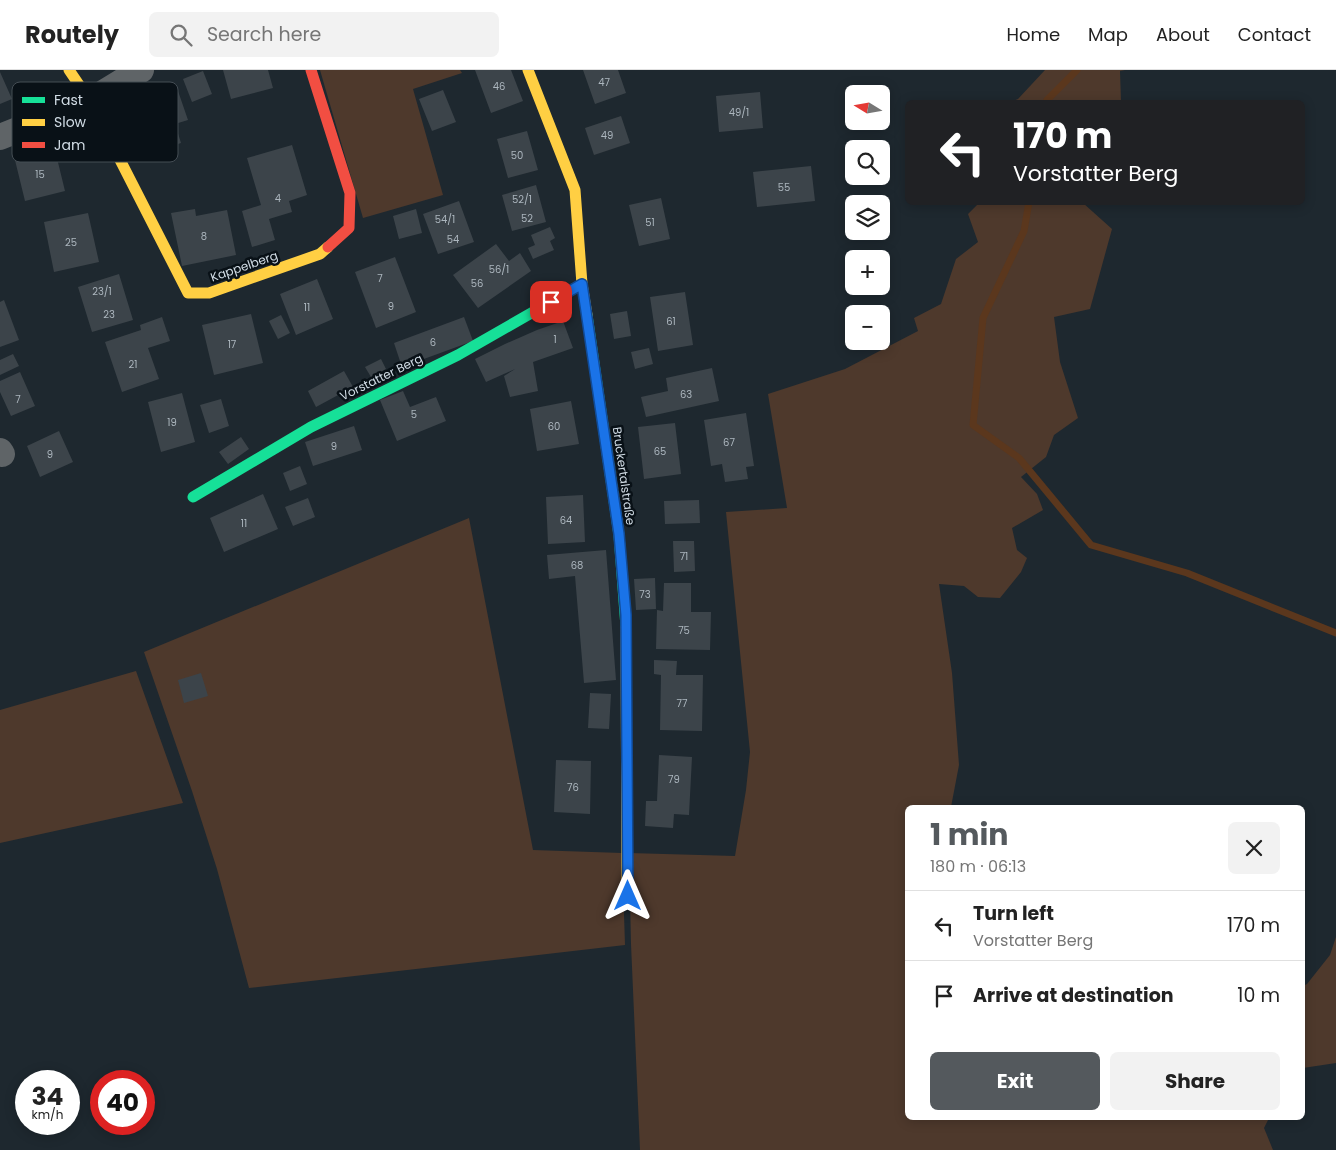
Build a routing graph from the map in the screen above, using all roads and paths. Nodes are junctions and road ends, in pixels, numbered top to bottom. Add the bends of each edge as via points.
1 (69, 70) edge
2 (141, 70) edge
3 (311, 70) edge
4 (528, 70) edge
5 (77, 82) edge
6 (121, 82) edge
7 (12, 132) edge
8 (0, 137) edge
9 (121, 162) edge
10 (582, 284) junction
11 (193, 496) dead end
12 (628, 896) dead end

1 - 5 street
2 - 6 street
3 - 9 street, Kappelberg via 350,193 349,228 320,254 209,293 188,293
4 - 10 street, Bruckertalstraße via 575,190
7 - 8 street
10 - 11 street, Vorstatter Berg via 458,355 311,427
10 - 12 street, Bruckertalstraße via 619,534 626,615

